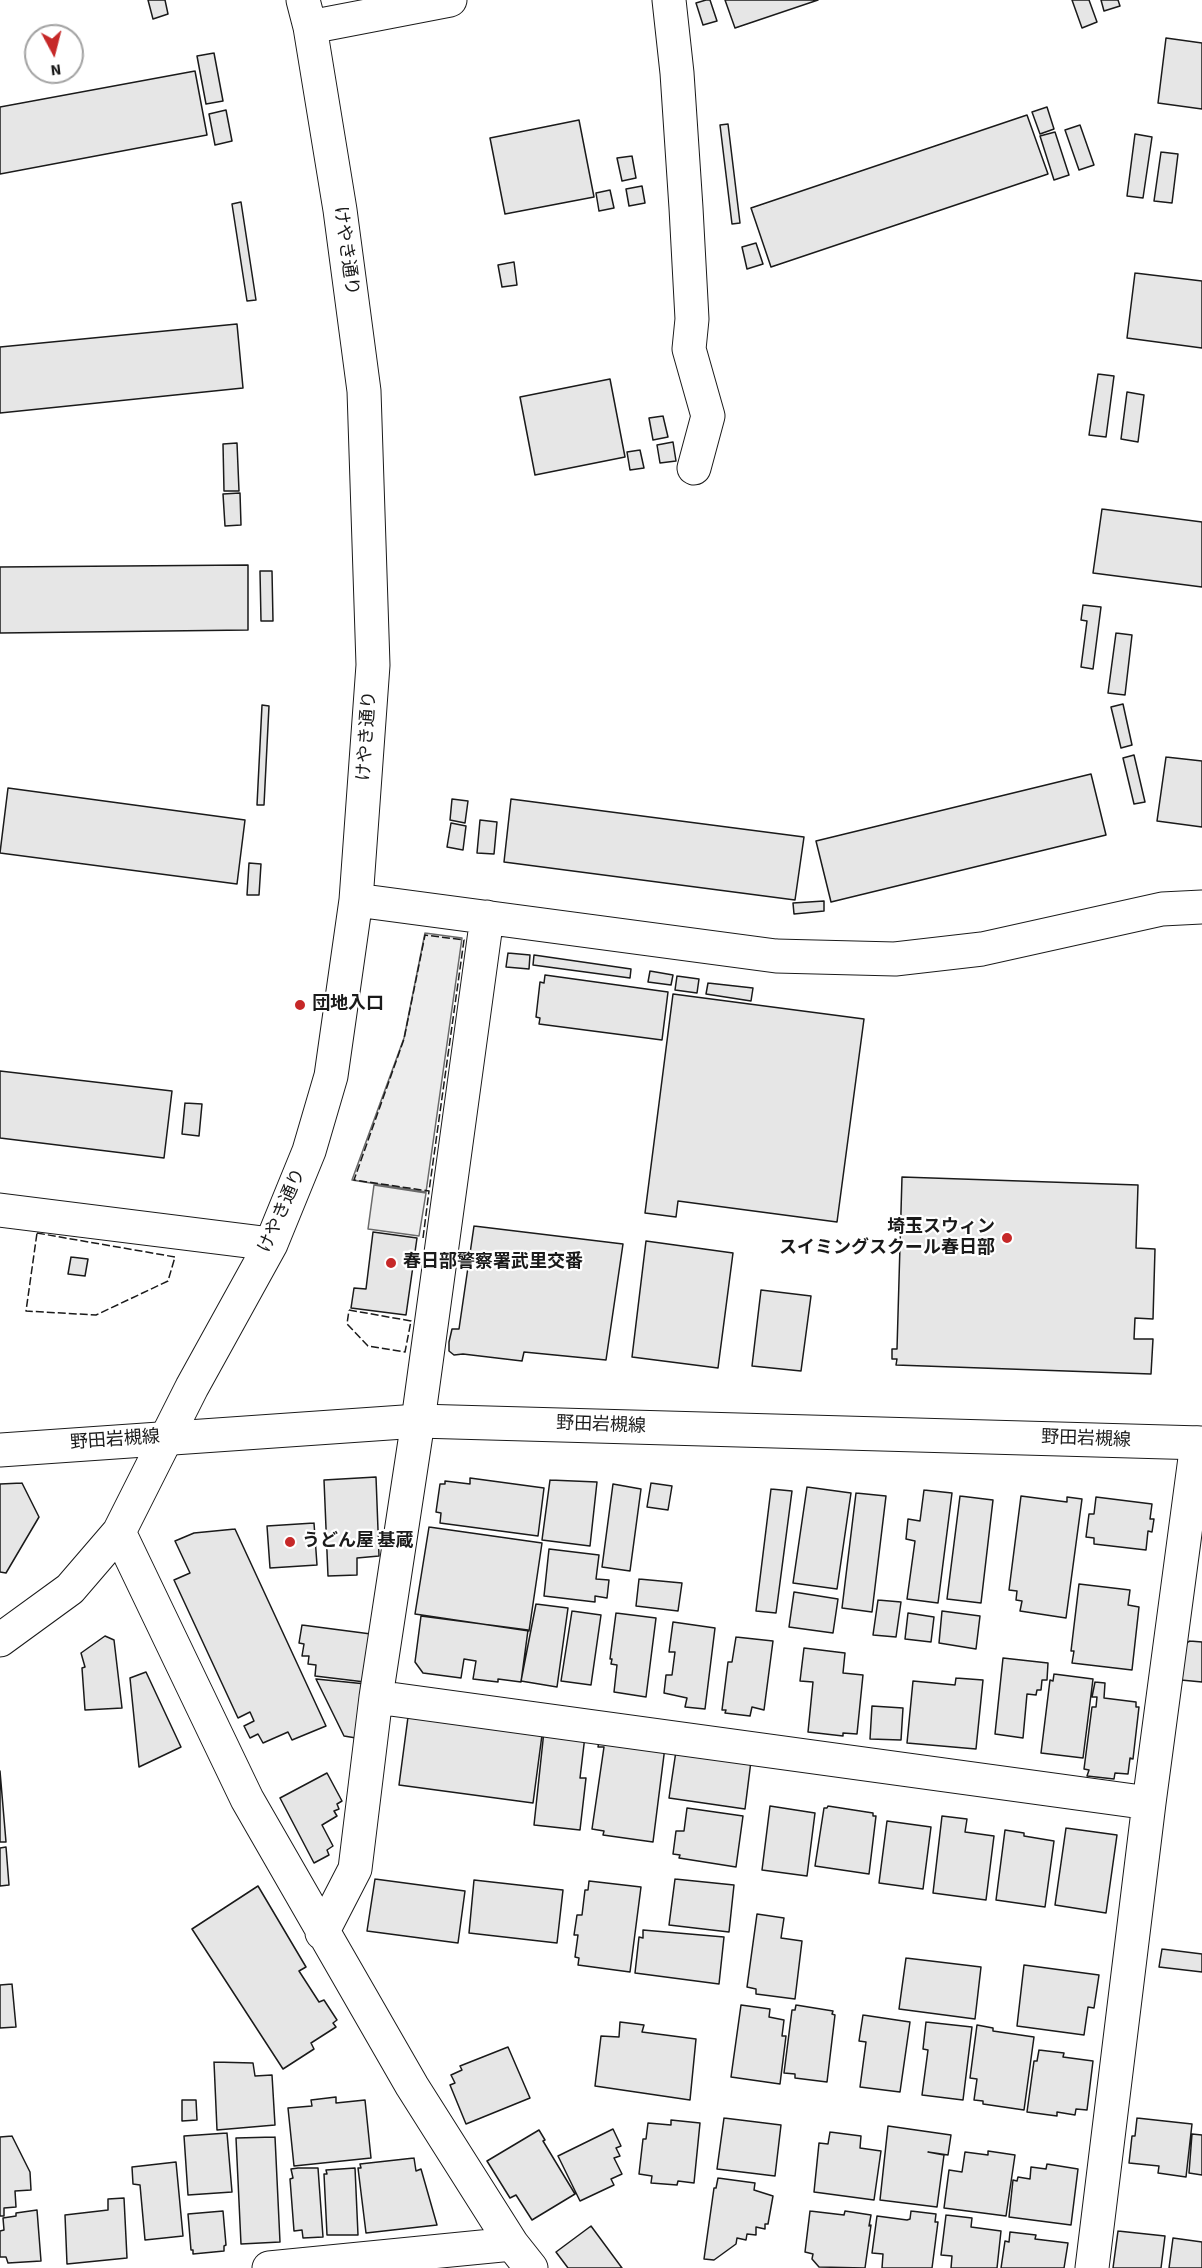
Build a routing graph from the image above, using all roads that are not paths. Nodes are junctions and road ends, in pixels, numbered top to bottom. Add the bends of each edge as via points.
1 (450, 0) edge
2 (669, 0) edge
3 (306, 14) edge
4 (694, 468) dead end
5 (356, 900) junction
6 (1202, 907) edge
7 (487, 917) junction
8 (0, 1210) edge
9 (271, 1244) junction
10 (418, 1421) junction
11 (166, 1437) junction
12 (1200, 1443) edge
13 (0, 1450) edge
14 (119, 1532) junction
15 (0, 1640) edge
16 (376, 1697) junction
17 (1149, 1803) junction
18 (322, 1932) junction
19 (521, 2256) edge
20 (269, 2268) edge
21 (1092, 2268) edge

1 - 3 street
2 - 4 street via 692,319 689,349 708,417
3 - 5 street, けやき通り via 340,210 364,391 373,665
5 - 7 street
5 - 9 street, けやき通り via 331,1076 309,1151
6 - 7 street via 1162,909 982,949 895,959 776,956
7 - 10 street
8 - 9 street
9 - 11 street, けやき通り
10 - 11 street, 野田岩槻線
10 - 12 street, 野田岩槻線
10 - 16 street
11 - 13 street, 野田岩槻線
11 - 14 street, けやき通り
12 - 17 street
14 - 15 street, けやき通り via 70,1589
14 - 18 street via 247,1799
16 - 17 street
16 - 18 street via 355,1869
17 - 21 street
18 - 19 street via 412,2086
19 - 20 street

